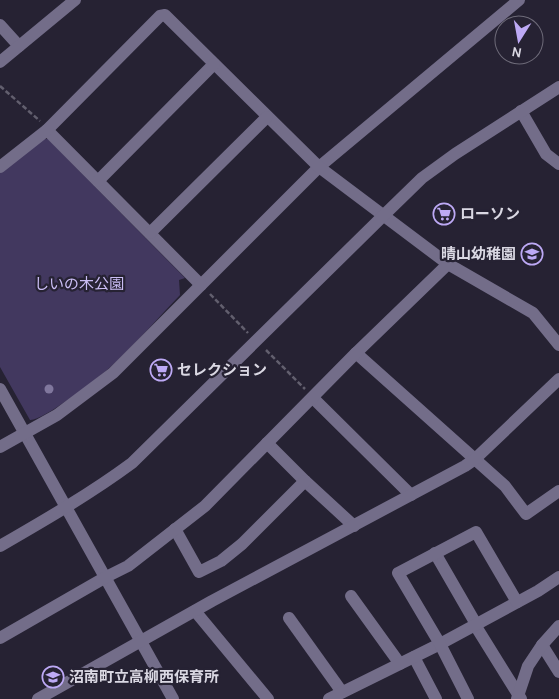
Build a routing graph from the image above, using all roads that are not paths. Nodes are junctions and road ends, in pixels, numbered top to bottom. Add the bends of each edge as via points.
1 (75, 0) edge
2 (519, 0) edge
3 (0, 25) edge
4 (19, 46) junction
5 (0, 62) edge
6 (214, 64) junction
7 (559, 87) edge
8 (521, 111) junction
9 (267, 117) junction
10 (47, 130) junction
11 (559, 164) edge
12 (0, 167) edge
13 (319, 167) junction
14 (98, 181) junction
15 (384, 214) junction
16 (150, 233) junction
17 (448, 264) junction
18 (201, 285) junction
19 (559, 344) edge
20 (356, 353) junction
21 (559, 380) edge
22 (0, 389) edge
23 (313, 398) junction
24 (25, 433) junction
25 (267, 443) junction
26 (0, 447) edge
27 (475, 459) junction
28 (305, 482) junction
29 (559, 491) edge
30 (411, 495) junction
31 (66, 507) junction
32 (354, 526) junction
33 (175, 529) junction
34 (0, 546) edge
35 (435, 553) junction
36 (106, 577) junction
37 (559, 577) edge
38 (352, 596) dead end
39 (517, 602) junction
40 (195, 611) junction
41 (289, 618) dead end
42 (476, 624) junction
43 (559, 626) edge
44 (0, 638) edge
45 (140, 641) junction
46 (440, 644) junction
47 (542, 645) junction
48 (414, 657) junction
49 (400, 664) junction
50 (559, 672) edge
51 (347, 690) junction
52 (519, 698) edge
53 (38, 699) edge
54 (173, 699) edge
55 (268, 699) edge
56 (329, 699) edge
57 (358, 699) edge
58 (436, 699) edge
59 (468, 699) edge

1 - 4 street
2 - 13 street
3 - 4 street
4 - 5 street
6 - 9 street
6 - 10 street via 165,14
6 - 14 street
7 - 8 street
8 - 11 street via 546,154
8 - 15 street via 422,178
9 - 13 street
9 - 16 street
10 - 12 street
10 - 14 street
13 - 15 street
13 - 18 street
14 - 16 street
15 - 17 street
15 - 31 street via 132,463
16 - 18 street
17 - 19 street via 533,313
17 - 20 street
18 - 24 street via 113,373 57,415
20 - 23 street
20 - 27 street
21 - 27 street
22 - 24 street
23 - 25 street
23 - 30 street
24 - 26 street
24 - 31 street
25 - 28 street
25 - 33 street via 204,506
27 - 29 street via 505,486 526,514
27 - 30 street
28 - 32 street
28 - 33 street via 242,544 221,561 199,572
30 - 32 street
31 - 34 street
31 - 36 street
32 - 40 street
33 - 36 street via 128,566
35 - 39 street via 476,532
35 - 42 street
35 - 46 street via 398,573
36 - 44 street
36 - 45 street
37 - 39 street
38 - 49 street
39 - 42 street
40 - 45 street
40 - 55 street
41 - 51 street
42 - 46 street
42 - 52 street
43 - 47 street
45 - 53 street
45 - 54 street
46 - 48 street
46 - 59 street
47 - 50 street
47 - 52 street via 528,666
48 - 49 street
48 - 58 street
49 - 51 street
51 - 56 street
51 - 57 street

